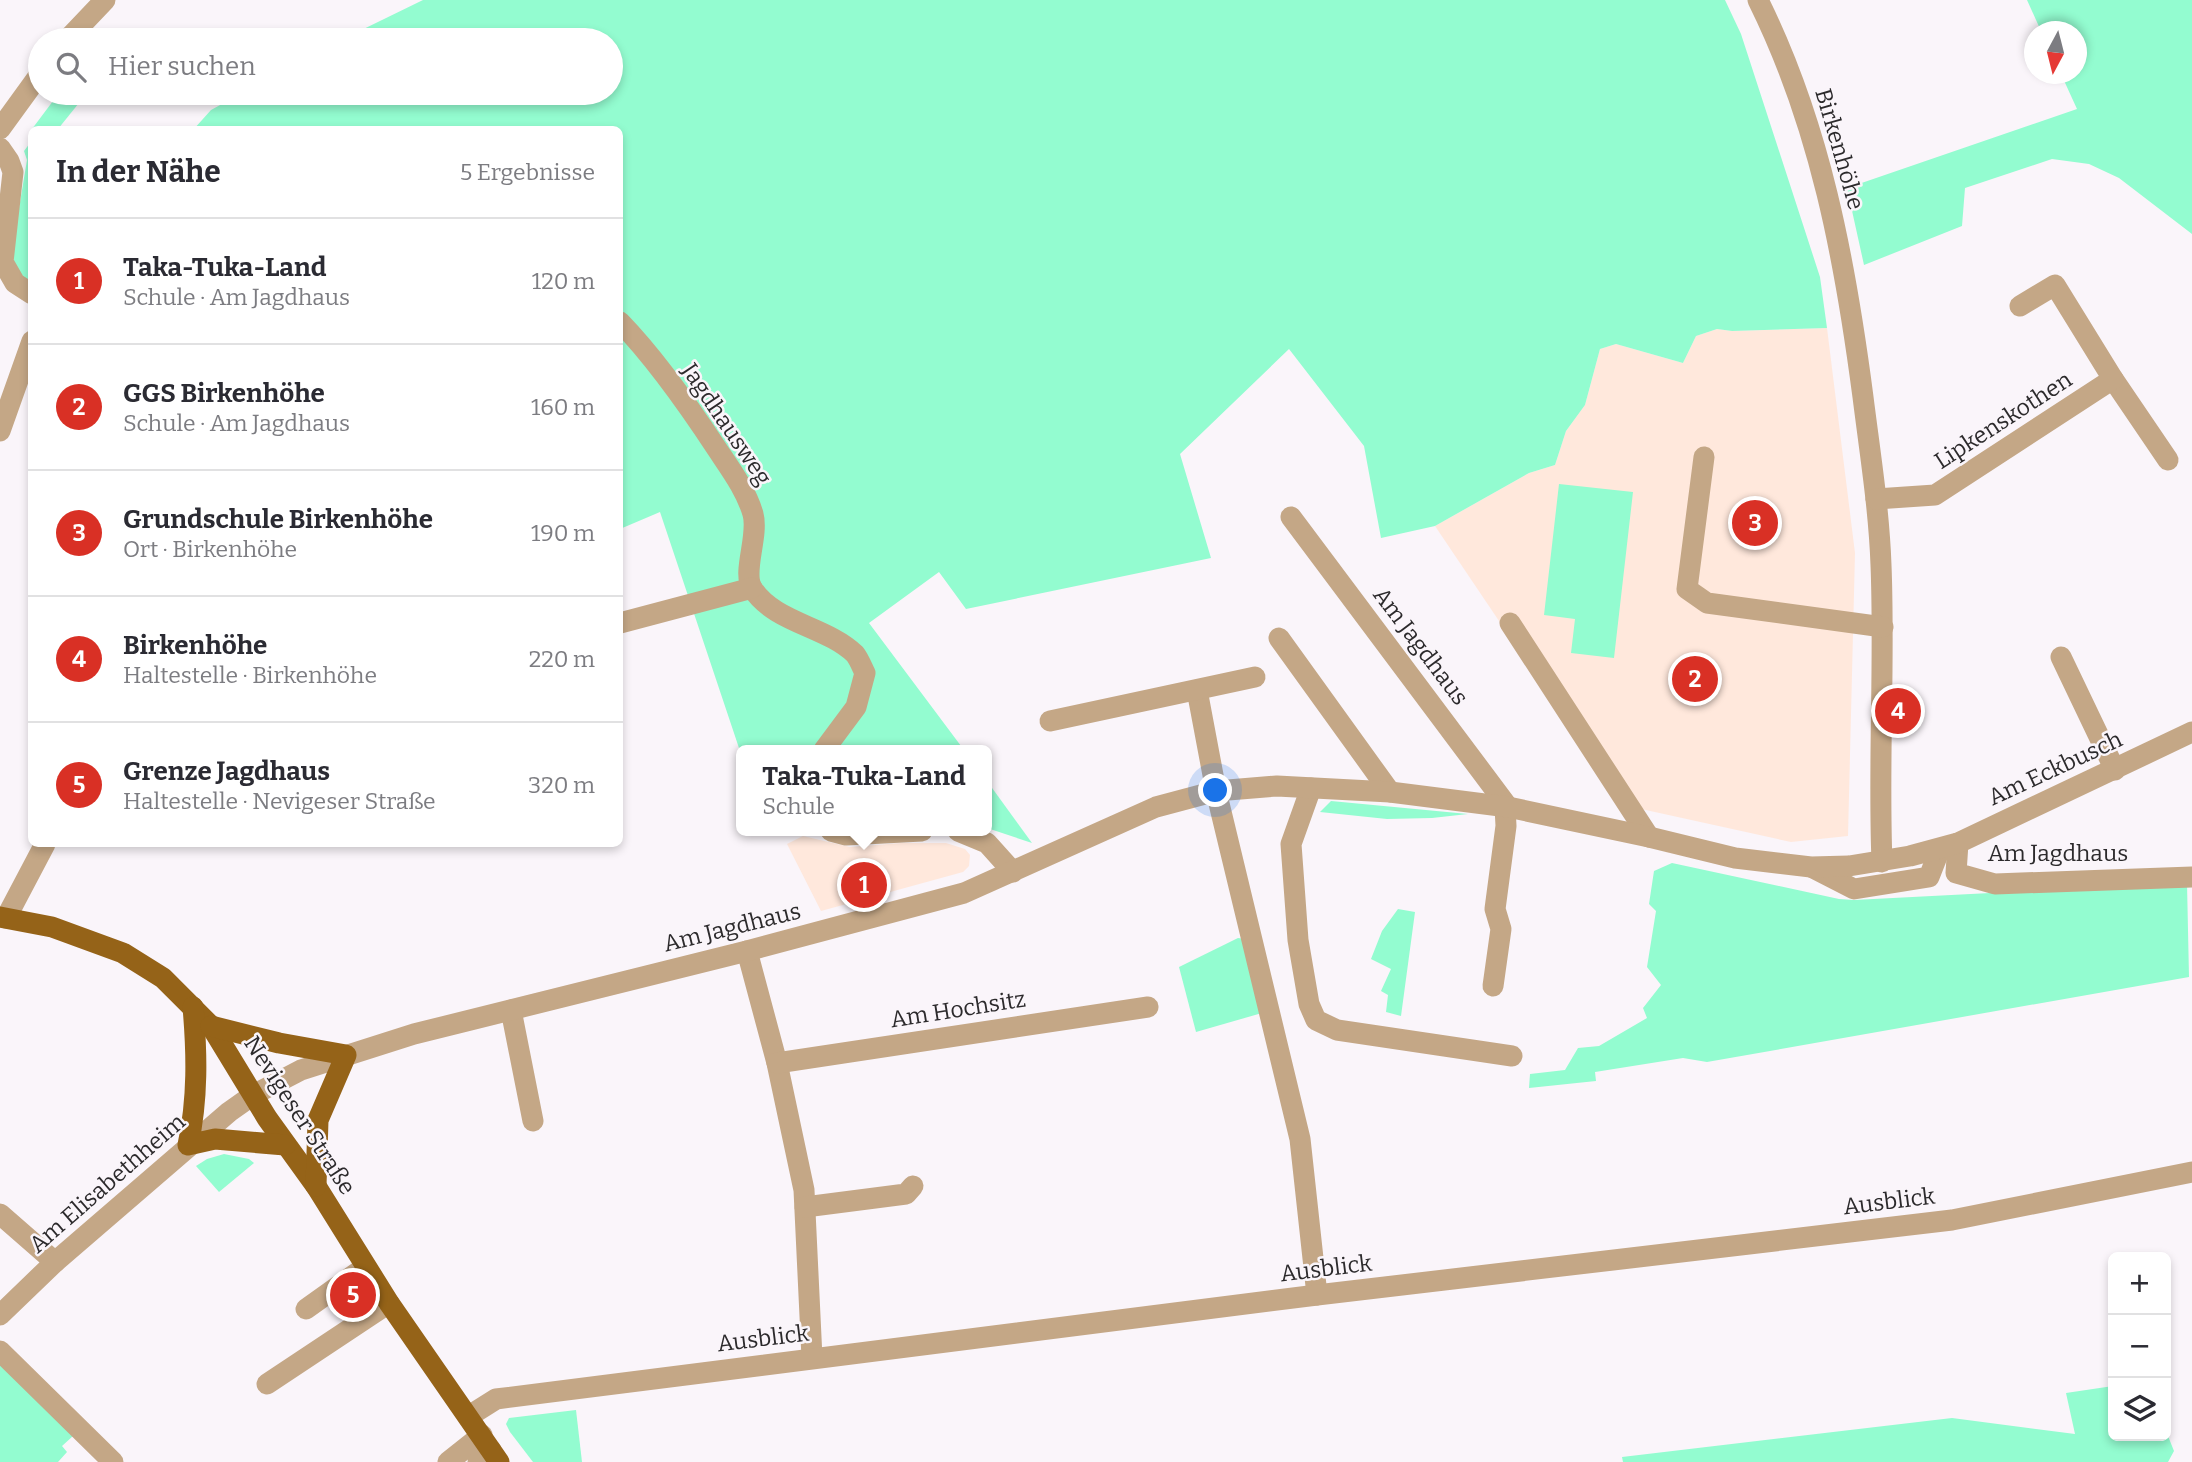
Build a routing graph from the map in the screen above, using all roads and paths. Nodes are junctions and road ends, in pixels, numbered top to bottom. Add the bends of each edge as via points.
1 (105, 0) edge
2 (1758, 0) edge
3 (78, 28) edge
4 (28, 90) edge
5 (0, 129) edge
6 (0, 148) edge
7 (28, 291) edge
8 (2020, 306) dead end
9 (623, 326) edge
10 (28, 352) edge
11 (2113, 379) junction
12 (0, 431) edge
13 (1704, 457) dead end
14 (2168, 460) dead end
15 (1876, 499) junction
16 (1291, 517) dead end
17 (752, 588) junction
18 (623, 622) edge
19 (1510, 623) dead end
20 (1883, 627) junction
21 (1279, 638) dead end
22 (2060, 657) dead end
23 (1255, 677) dead end
24 (1197, 690) junction
25 (1050, 720) dead end
26 (2192, 732) edge
27 (828, 745) edge
28 (2115, 770) junction
29 (1311, 788) junction
30 (1216, 791) junction
31 (1390, 792) junction
32 (1507, 807) junction
33 (970, 836) edge
34 (1649, 837) junction
35 (1949, 846) junction
36 (43, 847) edge
37 (1882, 862) junction
38 (1811, 867) junction
39 (1013, 872) junction
40 (2192, 877) edge
41 (3, 918) edge
42 (747, 951) junction
43 (1493, 986) dead end
44 (193, 1007) junction
45 (1148, 1007) dead end
46 (511, 1010) junction
47 (211, 1026) junction
48 (346, 1055) junction
49 (1512, 1056) dead end
50 (777, 1063) junction
51 (253, 1095) junction
52 (533, 1121) dead end
53 (285, 1144) junction
54 (188, 1145) junction
55 (2192, 1172) edge
56 (316, 1186) junction
57 (913, 1186) dead end
58 (805, 1207) junction
59 (0, 1214) edge
60 (54, 1262) junction
61 (365, 1267) junction
62 (1318, 1295) junction
63 (388, 1303) junction
64 (306, 1309) dead end
65 (0, 1315) edge
66 (0, 1351) edge
67 (812, 1358) junction
68 (267, 1384) dead end
69 (469, 1416) junction
70 (488, 1452) edge
71 (113, 1462) edge
72 (448, 1462) edge

1 - 3 street
2 - 15 street, Birkenhöhe via 1807,116 1830,197 1851,302
4 - 5 street
6 - 7 street via 13,172 3,262 15,283
8 - 11 street via 2055,285
9 - 17 street, Jagdhausweg via 684,402 751,505 756,529
10 - 12 street
11 - 14 street
11 - 15 street, Lipkenskothen via 1935,495
13 - 20 street via 1687,589 1707,603
15 - 20 street, Birkenhöhe
16 - 32 street, Am Jagdhaus
17 - 18 street
17 - 27 street via 771,607 855,655 865,673 856,707
19 - 34 street
20 - 37 street, Birkenhöhe
21 - 31 street
22 - 28 street
23 - 24 street
24 - 25 street
24 - 30 street
26 - 28 street, Am Eckbusch
28 - 35 street, Am Eckbusch
29 - 30 street, Am Jagdhaus
29 - 31 street, Am Jagdhaus
29 - 49 street via 1291,844 1298,940 1316,1020 1337,1030
30 - 39 street, Am Jagdhaus via 1157,807
30 - 62 street via 1300,1139
31 - 32 street, Am Jagdhaus
32 - 34 street, Am Jagdhaus
32 - 43 street via 1495,909 1501,929
33 - 39 street via 987,843
34 - 38 street, Am Jagdhaus via 1734,858
35 - 37 street, Am Jagdhaus
35 - 38 street, Am Jagdhaus via 1930,877 1854,889
35 - 40 street, Am Jagdhaus via 1956,873 1994,884
36 - 41 street
37 - 38 street, Am Jagdhaus
39 - 42 street, Am Jagdhaus via 964,893
41 - 44 main road, Nevigeser Straße via 52,927 123,953 163,978
42 - 46 street, Am Jagdhaus
42 - 50 street
44 - 47 main road, Nevigeser Straße
44 - 54 main road via 196,1076
45 - 50 street, Am Hochsitz
46 - 48 street, Am Jagdhaus
46 - 52 street
47 - 48 main road
47 - 51 main road, Nevigeser Straße
48 - 51 street, Am Jagdhaus via 301,1070
48 - 56 main road via 318,1120
50 - 58 street
51 - 53 main road, Nevigeser Straße
51 - 54 street, Am Elisabethheim
53 - 54 main road via 215,1139
53 - 56 main road, Nevigeser Straße
54 - 60 street, Am Elisabethheim
55 - 62 street, Ausblick via 1952,1220
56 - 61 main road, Nevigeser Straße
57 - 58 street via 906,1194
58 - 67 street
59 - 60 street
60 - 65 street, Am Elisabethheim
61 - 63 main road, Nevigeser Straße
61 - 64 street
62 - 67 street, Ausblick
63 - 68 street
63 - 69 main road, Nevigeser Straße
66 - 71 street
67 - 69 street, Ausblick via 496,1399
69 - 70 main road, Nevigeser Straße
70 - 72 street, Nevigeser Straße

